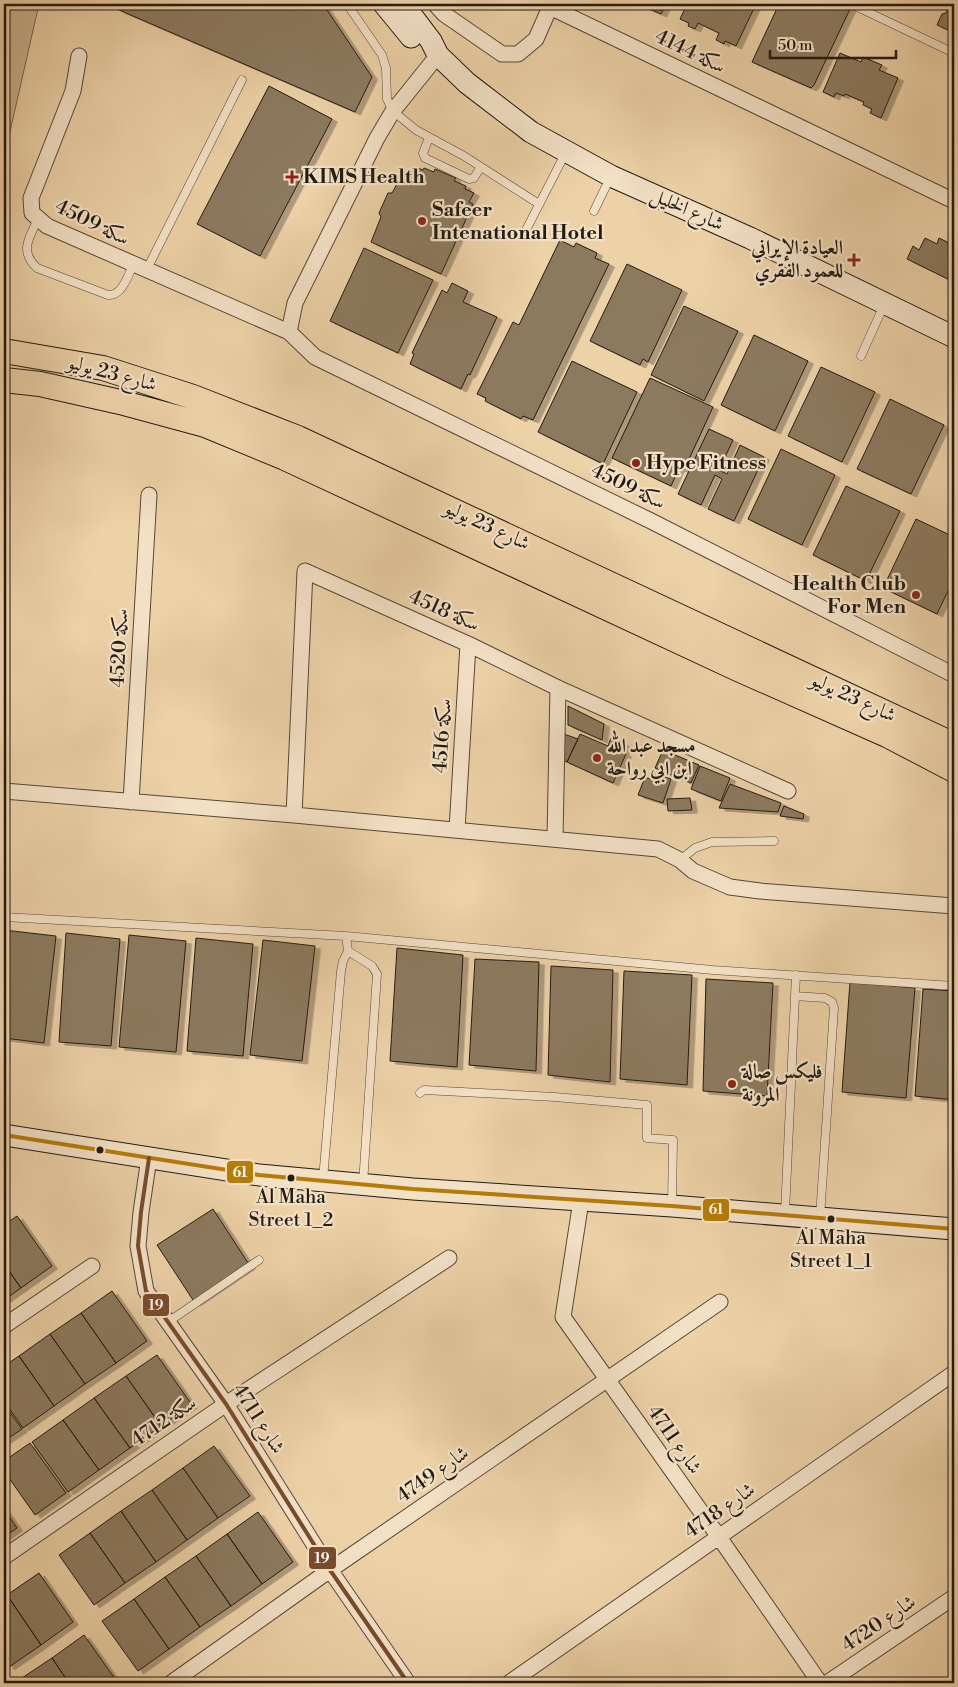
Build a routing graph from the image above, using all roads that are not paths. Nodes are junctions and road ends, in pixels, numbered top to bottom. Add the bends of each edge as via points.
1 (348, 4) edge
2 (384, 4) edge
3 (403, 4) edge
4 (435, 4) edge
5 (851, 4) edge
6 (954, 53) edge
7 (438, 55) junction
8 (79, 56) dead end
9 (242, 80) dead end
10 (394, 110) junction
11 (429, 138) junction
12 (566, 152) junction
13 (480, 168) junction
14 (611, 176) junction
15 (954, 201) edge
16 (539, 204) junction
17 (594, 211) dead end
18 (38, 219) junction
19 (525, 232) dead end
20 (139, 268) junction
21 (884, 305) junction
22 (289, 332) junction
23 (954, 337) edge
24 (4, 351) edge
25 (861, 356) dead end
26 (4, 380) edge
27 (4, 389) edge
28 (120, 402) junction
29 (149, 496) dead end
30 (468, 644) junction
31 (954, 675) edge
32 (558, 688) junction
33 (954, 745) edge
34 (954, 770) edge
35 (788, 791) dead end
36 (4, 792) edge
37 (131, 802) junction
38 (294, 814) junction
39 (457, 830) junction
40 (555, 838) junction
41 (774, 841) dead end
42 (680, 860) junction
43 (954, 906) edge
44 (4, 917) edge
45 (346, 936) junction
46 (348, 951) junction
47 (796, 975) junction
48 (954, 986) edge
49 (796, 996) junction
50 (420, 1093) dead end
51 (4, 1135) edge
52 (149, 1158) junction
53 (323, 1181) junction
54 (363, 1185) junction
55 (581, 1201) junction
56 (672, 1206) junction
57 (785, 1214) junction
58 (819, 1218) junction
59 (954, 1228) edge
60 (449, 1258) dead end
61 (260, 1260) dead end
62 (92, 1266) dead end
63 (720, 1302) dead end
64 (168, 1322) junction
65 (4, 1326) edge
66 (954, 1373) edge
67 (607, 1380) junction
68 (226, 1404) junction
69 (718, 1537) junction
70 (4, 1557) edge
71 (330, 1570) junction
72 (954, 1598) edge
73 (171, 1683) edge
74 (408, 1683) edge
75 (509, 1683) edge
76 (820, 1683) edge
77 (827, 1683) edge

1 - 10 lane via 382,55 386,68 386,99
2 - 7 street, شارع الخليل via 418,45
3 - 7 street, شارع الخليل
4 - 15 street, سكة 4144 via 444,14 502,54 518,54 536,39 550,7
5 - 6 lane
7 - 10 street
7 - 12 street, شارع الخليل via 498,108
8 - 18 street, سكة 4509 via 73,91 31,198 32,213
9 - 20 lane
10 - 11 lane
10 - 22 street via 295,303
11 - 13 lane
11 - 13 lane via 423,153 425,158 469,179 474,178
12 - 14 street, شارع الخليل
12 - 16 lane
13 - 16 lane
14 - 17 lane
14 - 21 street, شارع الخليل via 750,238
16 - 19 lane
18 - 20 street, سكة 4509
18 - 20 lane via 28,240 26,255 37,268 114,295
20 - 22 street, سكة 4509
21 - 23 street, شارع الخليل
21 - 25 lane
22 - 31 street, سكة 4509 via 315,357 651,521
24 - 33 main road, شارع 23 يوليو via 103,368 193,397 298,438
26 - 28 main road, شارع 23 يوليو via 40,384
27 - 28 street
28 - 34 main road, شارع 23 يوليو via 205,425 286,458 887,735
29 - 37 street, سكة 4520
30 - 32 street, سكة 4518
30 - 38 street, سكة 4518 via 305,571
30 - 39 street, سكة 4516
32 - 35 street, سكة 4518
32 - 40 street
36 - 37 street
37 - 38 street
38 - 39 street
39 - 40 street
40 - 42 street via 658,848
41 - 42 lane via 712,842 695,848
42 - 43 street via 693,871 730,887
44 - 45 lane
45 - 46 lane
45 - 47 lane
46 - 53 lane via 341,971
46 - 54 lane via 372,966 377,974
47 - 48 lane
47 - 49 lane
49 - 57 lane
49 - 58 lane via 825,998 832,1002 834,1008
50 - 56 lane via 424,1090 480,1092 647,1105 647,1138 673,1140
51 - 52 street
52 - 53 street
52 - 64 street, 4711 شارع via 138,1246 146,1291
53 - 54 street
54 - 55 street
55 - 56 street
55 - 67 street, 4711 شارع via 562,1317
56 - 57 street
57 - 58 street
58 - 59 street
60 - 68 street, سكة 4712
61 - 64 lane
62 - 65 street
63 - 67 street, 4749 شارع
64 - 68 street, 4711 شارع
66 - 69 street, 4718 شارع
67 - 69 street, 4711 شارع
67 - 71 street, 4749 شارع
68 - 70 street, سكة 4712
68 - 71 street, 4711 شارع
69 - 75 street, 4718 شارع
69 - 76 street, 4711 شارع
71 - 73 street, 4749 شارع
71 - 74 street, 4711 شارع
72 - 77 street, 4720 شارع

